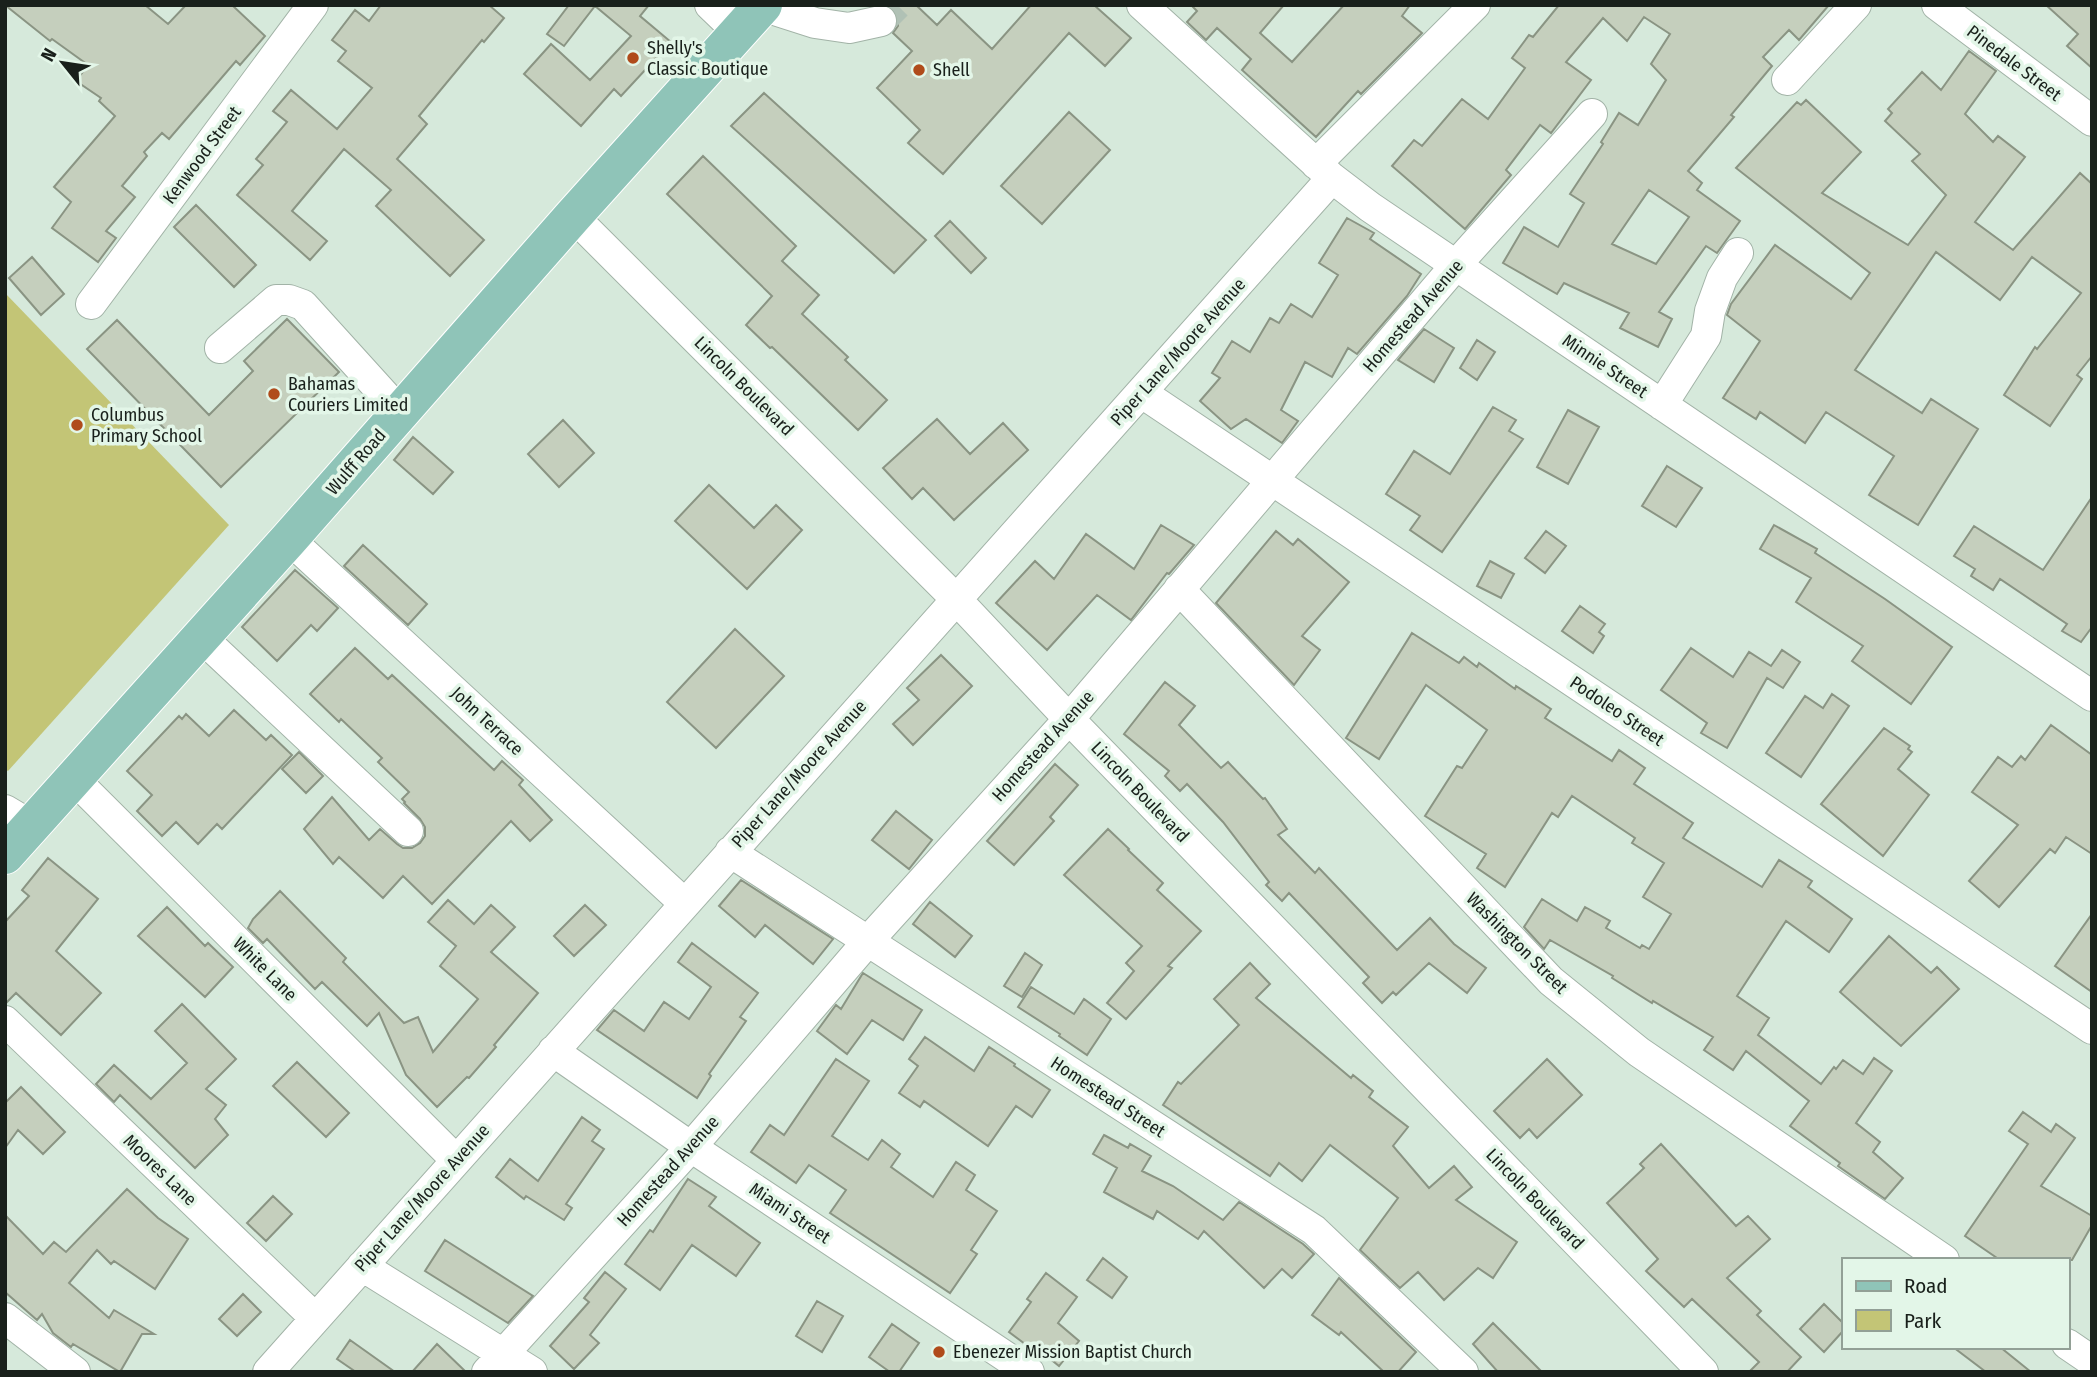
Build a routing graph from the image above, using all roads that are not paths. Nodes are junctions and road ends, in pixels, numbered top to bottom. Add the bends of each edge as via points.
1 (313, 5) edge
2 (710, 5) edge
3 (1142, 5) edge
4 (1475, 5) edge
5 (1856, 5) edge
6 (1937, 5) edge
7 (754, 14) edge
8 (881, 21) tunnel mouth
9 (1787, 80) dead end
10 (1592, 114) dead end
11 (2092, 121) edge
12 (1324, 171) junction
13 (573, 216) junction
14 (1738, 253) dead end
15 (1456, 265) junction
16 (91, 304) dead end
17 (220, 348) dead end
18 (1142, 393) junction
19 (1662, 405) junction
20 (399, 411) junction
21 (1272, 481) junction
22 (289, 539) junction
23 (1179, 589) junction
24 (955, 598) junction
25 (200, 636) junction
26 (2092, 696) edge
27 (1069, 719) junction
28 (74, 779) junction
29 (19, 818) edge
30 (408, 831) dead end
31 (730, 852) junction
32 (5, 855) edge
33 (684, 903) junction
34 (868, 941) junction
35 (5, 1021) edge
36 (2092, 1029) edge
37 (553, 1051) junction
38 (691, 1147) junction
39 (456, 1160) junction
40 (1941, 1258) edge
41 (362, 1266) junction
42 (5, 1318) edge
43 (316, 1318) junction
44 (2069, 1345) edge
45 (2092, 1361) edge
46 (495, 1362) edge
47 (75, 1372) edge
48 (268, 1372) edge
49 (532, 1372) edge
50 (1029, 1372) edge
51 (1463, 1372) edge
52 (1703, 1372) edge

1 - 16 street, Kenwood Street
2 - 7 street
3 - 12 street, Minnie Street
4 - 12 street, Piper Lane/Moore Avenue
5 - 9 street
6 - 11 street, Pinedale Street
7 - 8 street via 849,28
7 - 13 main road, Wulff Road
10 - 15 street, Homestead Avenue
12 - 15 street, Minnie Street
12 - 18 street, Piper Lane/Moore Avenue
13 - 20 main road, Wulff Road
13 - 24 street, Lincoln Boulevard
14 - 19 street via 1722,278 1706,336
15 - 19 street, Minnie Street
15 - 21 street, Homestead Avenue
17 - 20 street via 276,300 303,305
18 - 21 street, Podoleo Street
18 - 24 street, Piper Lane/Moore Avenue
19 - 26 street, Minnie Street
20 - 22 main road, Wulff Road
21 - 23 street, Homestead Avenue
21 - 36 street, Podoleo Street
22 - 25 main road, Wulff Road
22 - 33 street, John Terrace
23 - 27 street, Homestead Avenue
23 - 40 street, Washington Street via 1551,981 1639,1052
24 - 27 street, Lincoln Boulevard
24 - 31 street, Piper Lane/Moore Avenue
25 - 28 main road, Wulff Road
25 - 30 street
27 - 34 street, Homestead Avenue
27 - 52 street, Lincoln Boulevard
28 - 29 main road, Wulff Road
28 - 39 street, White Lane
29 - 32 main road, Wulff Road
31 - 33 street, Piper Lane/Moore Avenue
31 - 34 street, Homestead Street
33 - 37 street, Piper Lane/Moore Avenue
34 - 38 street, Homestead Avenue
34 - 51 street, Homestead Street via 1314,1230
35 - 43 street, Moores Lane
37 - 38 street, Miami Street
37 - 39 street, Piper Lane/Moore Avenue
38 - 46 street, Homestead Avenue
38 - 50 street, Miami Street
39 - 41 street, Piper Lane/Moore Avenue
41 - 43 street, Piper Lane/Moore Avenue
41 - 46 street
42 - 47 street
43 - 48 street, Piper Lane/Moore Avenue
44 - 45 street
46 - 49 street

